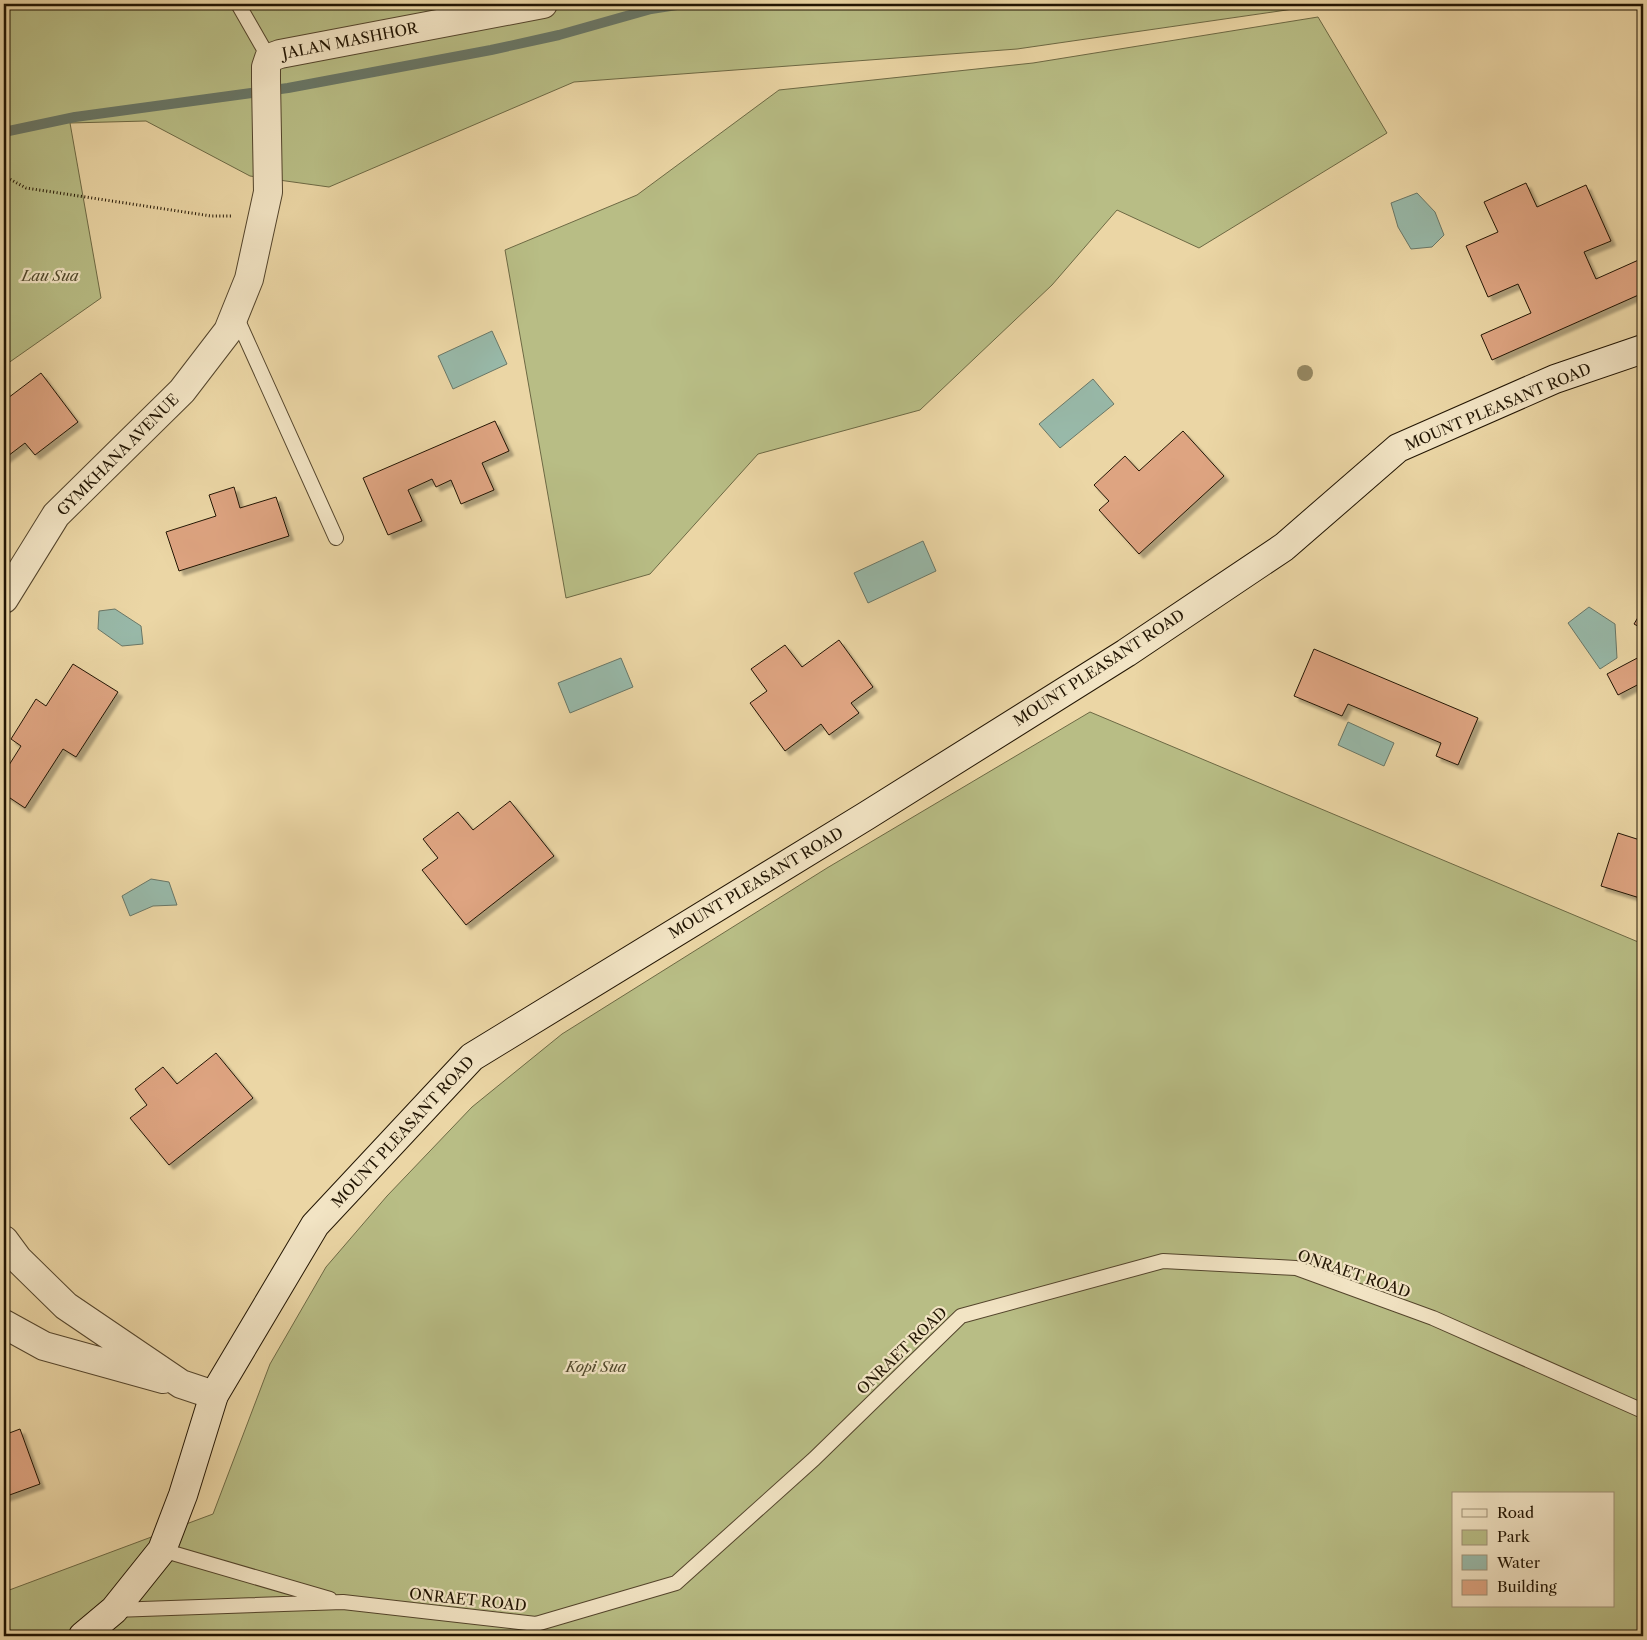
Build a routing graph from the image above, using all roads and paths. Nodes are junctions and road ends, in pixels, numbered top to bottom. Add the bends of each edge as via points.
1 (238, 4) edge
2 (543, 4) edge
3 (268, 81) junction
4 (4, 176) edge
5 (264, 216) junction
6 (235, 313) junction
7 (1643, 349) edge
8 (336, 538) dead end
9 (4, 600) edge
10 (4, 1240) edge
11 (4, 1324) edge
12 (181, 1384) junction
13 (214, 1395) junction
14 (1643, 1411) edge
15 (162, 1550) junction
16 (343, 1602) junction
17 (114, 1610) junction
18 (83, 1636) edge

1 - 3 lane
2 - 3 street, JALAN MASHHOR via 280,54
3 - 5 street, GYMKHANA AVENUE via 268,192
4 - 5 path via 26,188 211,216
5 - 6 street, GYMKHANA AVENUE via 249,279
6 - 8 lane
6 - 9 street, GYMKHANA AVENUE via 228,331 182,391 56,515
7 - 13 street, MOUNT PLEASANT ROAD via 1555,379 1398,448 1284,547 1126,654 472,1057 315,1225
10 - 12 street via 18,1259 66,1306
11 - 12 street via 44,1346
12 - 13 street
13 - 15 street, MOUNT PLEASANT ROAD via 184,1495
14 - 16 lane, ONRAET ROAD via 1433,1318 1296,1268 1163,1261 961,1316 814,1458 676,1583 536,1624
15 - 16 lane, ONRAET ROAD
15 - 17 street, MOUNT PLEASANT ROAD
16 - 17 lane, ONRAET ROAD
17 - 18 street, MOUNT PLEASANT ROAD

